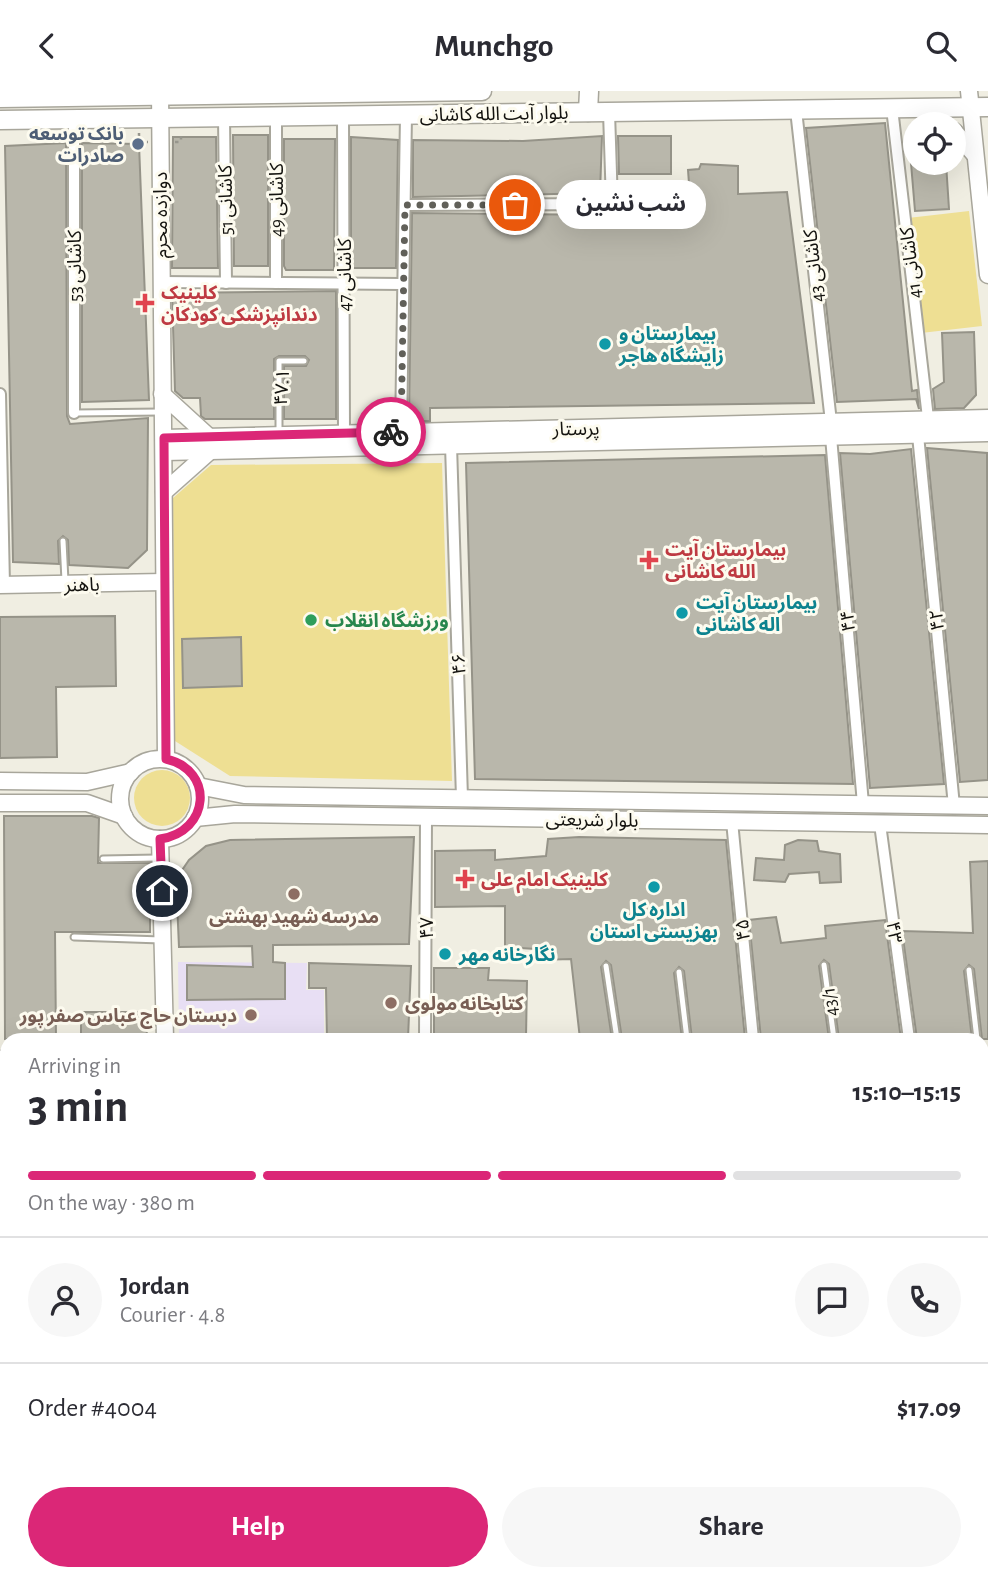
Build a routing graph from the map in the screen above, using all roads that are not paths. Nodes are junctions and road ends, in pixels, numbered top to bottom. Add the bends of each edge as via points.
1 (442, 91) edge
2 (482, 91) edge
3 (589, 91) edge
4 (261, 92) edge
5 (320, 92) edge
6 (381, 92) edge
7 (160, 93) edge
8 (76, 94) edge
9 (3, 96) edge
10 (976, 102) edge
11 (892, 108) junction
12 (927, 108) junction
13 (796, 110) junction
14 (588, 112) junction
15 (609, 112) junction
16 (932, 112) edge
17 (406, 115) junction
18 (343, 116) junction
19 (224, 117) junction
20 (276, 117) junction
21 (160, 118) junction
22 (0, 120) edge
23 (74, 120) junction
24 (966, 145) edge
25 (975, 155) junction
26 (405, 205) junction
27 (988, 275) edge
28 (160, 282) junction
29 (226, 283) junction
30 (276, 283) junction
31 (345, 284) junction
32 (402, 284) junction
33 (304, 361) dead end
34 (0, 394) edge
35 (162, 394) junction
36 (163, 412) junction
37 (74, 413) joint
38 (928, 418) junction
39 (986, 426) edge
40 (831, 429) junction
41 (401, 432) junction
42 (344, 434) junction
43 (278, 435) junction
44 (918, 435) junction
45 (209, 444) junction
46 (164, 445) junction
47 (451, 445) junction
48 (164, 492) junction
49 (63, 541) dead end
50 (164, 582) junction
51 (2, 585) edge
52 (65, 585) junction
53 (166, 759) junction
54 (131, 772) junction
55 (0, 781) edge
56 (198, 786) junction
57 (462, 798) junction
58 (0, 803) edge
59 (863, 804) junction
60 (954, 806) junction
61 (988, 806) edge
62 (124, 816) junction
63 (426, 817) junction
64 (195, 818) junction
65 (732, 821) junction
66 (880, 824) junction
67 (988, 825) edge
68 (160, 839) junction
69 (160, 858) junction
70 (103, 859) dead end
71 (74, 937) dead end
72 (164, 940) junction
73 (824, 965) dead end
74 (606, 966) dead end
75 (969, 970) dead end
76 (679, 972) dead end
77 (165, 1033) edge
78 (425, 1033) edge
79 (616, 1033) edge
80 (686, 1033) edge
81 (752, 1033) edge
82 (833, 1033) edge
83 (908, 1033) edge
84 (976, 1033) edge

1 - 2 main road, بلوار آیت الله کاشانی
1 - 6 main road, بلوار آیت الله کاشانی
3 - 14 main road
4 - 5 main road, بلوار آیت الله کاشانی
4 - 7 main road, بلوار آیت الله کاشانی
5 - 6 main road, بلوار آیت الله کاشانی
7 - 8 main road, بلوار آیت الله کاشانی
7 - 21 main road, دوازده محرم
8 - 9 main road, بلوار آیت الله کاشانی
10 - 12 main road, بلوار آیت الله کاشانی
10 - 25 main road
11 - 12 main road, بلوار آیت الله کاشانی
11 - 13 main road, بلوار آیت الله کاشانی
11 - 38 street, کاشانی 41
12 - 16 main road
13 - 15 main road, بلوار آیت الله کاشانی
13 - 40 street, کاشانی 43
14 - 15 main road, بلوار آیت الله کاشانی
14 - 17 main road, بلوار آیت الله کاشانی
15 - 26 street via 612,205
17 - 18 main road, بلوار آیت الله کاشانی
17 - 26 street
18 - 20 main road, بلوار آیت الله کاشانی
18 - 31 street, کاشانی 47
19 - 20 main road, بلوار آیت الله کاشانی
19 - 21 main road, بلوار آیت الله کاشانی
19 - 29 street, کاشانی 51
20 - 30 street, کاشانی 49
21 - 23 main road, بلوار آیت الله کاشانی
21 - 28 main road, دوازده محرم
22 - 23 main road, بلوار آیت الله کاشانی
23 - 37 street, کاشانی 53
24 - 25 main road
25 - 27 main road
26 - 32 street
28 - 29 street
28 - 35 main road, دوازده محرم
29 - 30 street
30 - 31 street
31 - 32 street
31 - 42 street, کاشانی 47
32 - 41 street
33 - 43 lane, ۴۷.۱ via 279,361
34 - 51 street
35 - 36 main road, دوازده محرم
35 - 45 main road
36 - 37 lane
36 - 46 main road, دوازده محرم
38 - 39 main road, پرستار
38 - 40 main road, پرستار
39 - 44 main road, پرستار
40 - 41 main road, پرستار
40 - 44 main road, پرستار
40 - 47 main road, پرستار
40 - 59 street, ۴۴
41 - 42 main road, پرستار
42 - 43 main road, پرستار
43 - 45 main road, پرستار
44 - 60 street, ۴۲
45 - 46 main road, پرستار
45 - 47 main road, پرستار
45 - 48 main road
46 - 48 main road, دوازده محرم
47 - 57 street, ۴۶
48 - 50 main road, دوازده محرم
49 - 52 lane
50 - 52 main road, باهنر
50 - 53 main road, دوازده محرم
51 - 52 main road, باهنر
53 - 54 main road via 150,761
53 - 56 main road via 188,770
54 - 55 main road via 87,782
54 - 62 main road via 121,793
56 - 57 main road, بلوار شریعتی via 244,795
56 - 64 main road
57 - 59 main road, بلوار شریعتی
58 - 62 main road via 87,803
59 - 60 main road, بلوار شریعتی
60 - 61 main road, بلوار شریعتی
62 - 68 main road via 139,833
63 - 64 main road, بلوار شریعتی via 236,814
63 - 65 main road, بلوار شریعتی
63 - 78 street, ۴۷
64 - 68 main road via 180,834
65 - 66 main road, بلوار شریعتی
65 - 81 street, ۴۵
66 - 67 main road, بلوار شریعتی
66 - 83 street, ۴۳
68 - 69 main road
69 - 70 lane
69 - 72 main road
71 - 72 lane
72 - 77 main road
73 - 82 lane, 43/1
74 - 79 lane
75 - 84 lane
76 - 80 lane

